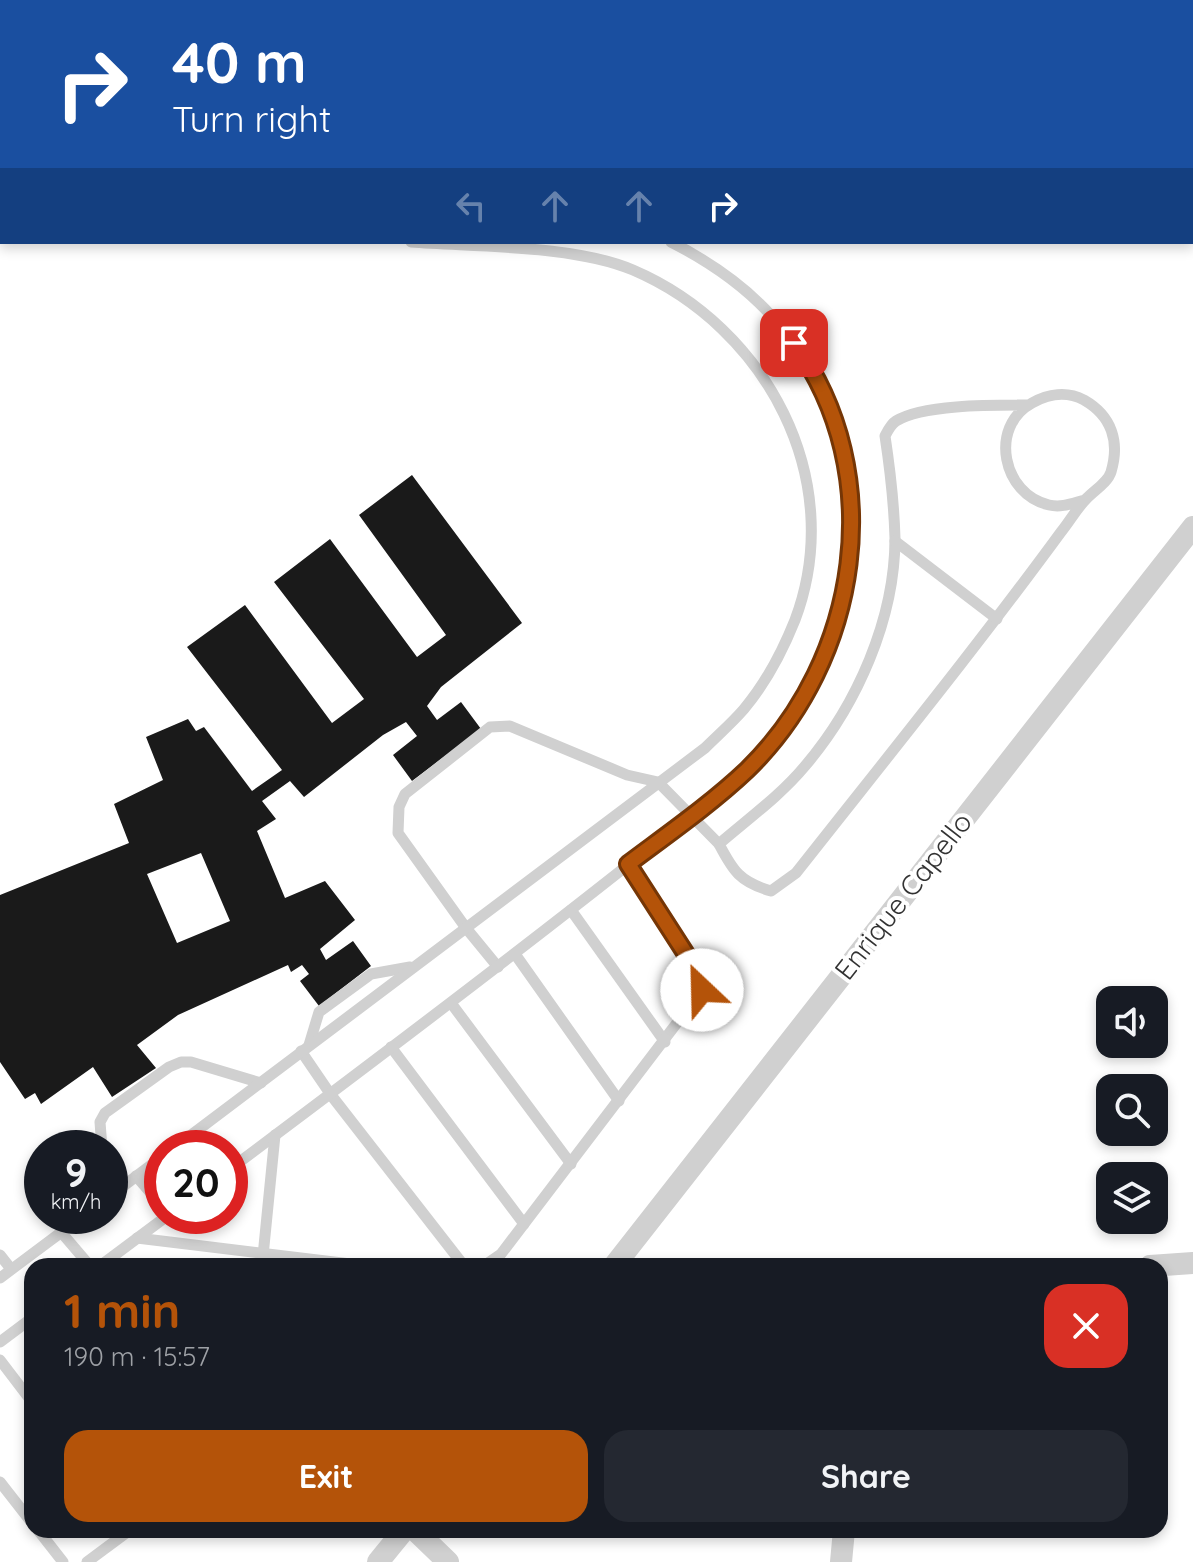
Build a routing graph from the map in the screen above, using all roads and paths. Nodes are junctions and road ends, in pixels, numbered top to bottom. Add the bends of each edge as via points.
1 (438, 244) edge
2 (675, 244) edge
3 (1028, 405) junction
4 (1085, 500) junction
5 (1193, 527) edge
6 (895, 541) junction
7 (997, 619) junction
8 (658, 782) junction
9 (690, 816) junction
10 (719, 844) junction
11 (628, 864) junction
12 (571, 910) junction
13 (466, 928) junction
14 (515, 954) junction
15 (414, 967) junction
16 (498, 967) junction
17 (451, 1003) junction
18 (665, 1042) junction
19 (391, 1047) junction
20 (305, 1048) junction
21 (261, 1083) junction
22 (331, 1095) junction
23 (619, 1101) junction
24 (101, 1130) edge
25 (198, 1130) edge
26 (275, 1135) junction
27 (248, 1155) edge
28 (571, 1164) junction
29 (144, 1170) edge
30 (136, 1176) junction
31 (128, 1182) edge
32 (144, 1185) edge
33 (524, 1224) junction
34 (144, 1233) edge
35 (58, 1234) edge
36 (63, 1234) edge
37 (137, 1238) junction
38 (263, 1251) junction
39 (0, 1255) edge
40 (26, 1258) edge
41 (83, 1258) edge
42 (111, 1258) edge
43 (263, 1258) edge
44 (312, 1258) edge
45 (458, 1258) edge
46 (495, 1258) edge
47 (620, 1258) edge
48 (24, 1259) edge
49 (1193, 1263) edge
50 (1168, 1265) edge
51 (11, 1269) junction
52 (0, 1278) edge
53 (24, 1324) edge
54 (0, 1342) edge
55 (0, 1360) edge
56 (24, 1392) edge
57 (0, 1482) edge
58 (24, 1513) edge
59 (44, 1538) edge
60 (119, 1538) edge
61 (398, 1538) edge
62 (423, 1538) edge
63 (843, 1538) edge
64 (63, 1562) edge
65 (87, 1562) edge
66 (378, 1562) edge
67 (448, 1562) edge
68 (841, 1562) edge

1 - 8 lane via 605,260 665,285 722,326 774,391 789,422 809,495 806,575 795,618 745,708 705,748
2 - 9 lane via 722,270 754,296 804,357 841,440 852,538 839,619 818,671 786,723 747,769
3 - 4 lane via 1010,426 1004,453 1009,473 1035,500 1063,506
3 - 4 lane via 1062,394 1081,398 1099,409 1112,428 1116,447 1110,476
3 - 6 lane via 914,413 893,422 885,436
4 - 7 lane
5 - 47 street, Enrique Capello
6 - 7 lane
6 - 10 lane via 880,630 864,674 832,730 804,768
7 - 10 lane via 796,873 771,891 752,886 733,870
8 - 9 lane
8 - 13 lane
8 - 13 lane via 627,775 510,726 490,727 405,794 398,819 398,833
9 - 10 lane
9 - 11 lane
11 - 12 lane
11 - 18 lane via 702,979 699,997
12 - 14 lane
12 - 18 lane
13 - 15 lane
13 - 16 lane
14 - 16 lane
14 - 23 lane
15 - 20 lane
15 - 20 lane via 371,974 319,1012
16 - 17 lane
17 - 19 lane
17 - 28 lane
18 - 23 lane
19 - 22 lane
19 - 33 lane
20 - 21 lane
20 - 22 lane
21 - 24 lane via 191,1062 169,1067 105,1113
21 - 25 lane
22 - 26 lane
22 - 45 lane
23 - 28 lane
26 - 27 lane
26 - 38 lane
28 - 33 lane
29 - 30 lane
30 - 31 lane
30 - 32 lane
33 - 46 lane
34 - 37 lane
35 - 40 lane
36 - 41 lane
37 - 38 lane
37 - 42 lane
38 - 43 lane
38 - 44 lane
39 - 51 lane
48 - 51 lane
49 - 50 street
51 - 52 lane
53 - 54 lane
55 - 56 lane
57 - 58 lane
59 - 64 lane
60 - 65 lane
61 - 66 street
62 - 67 street
63 - 68 street

